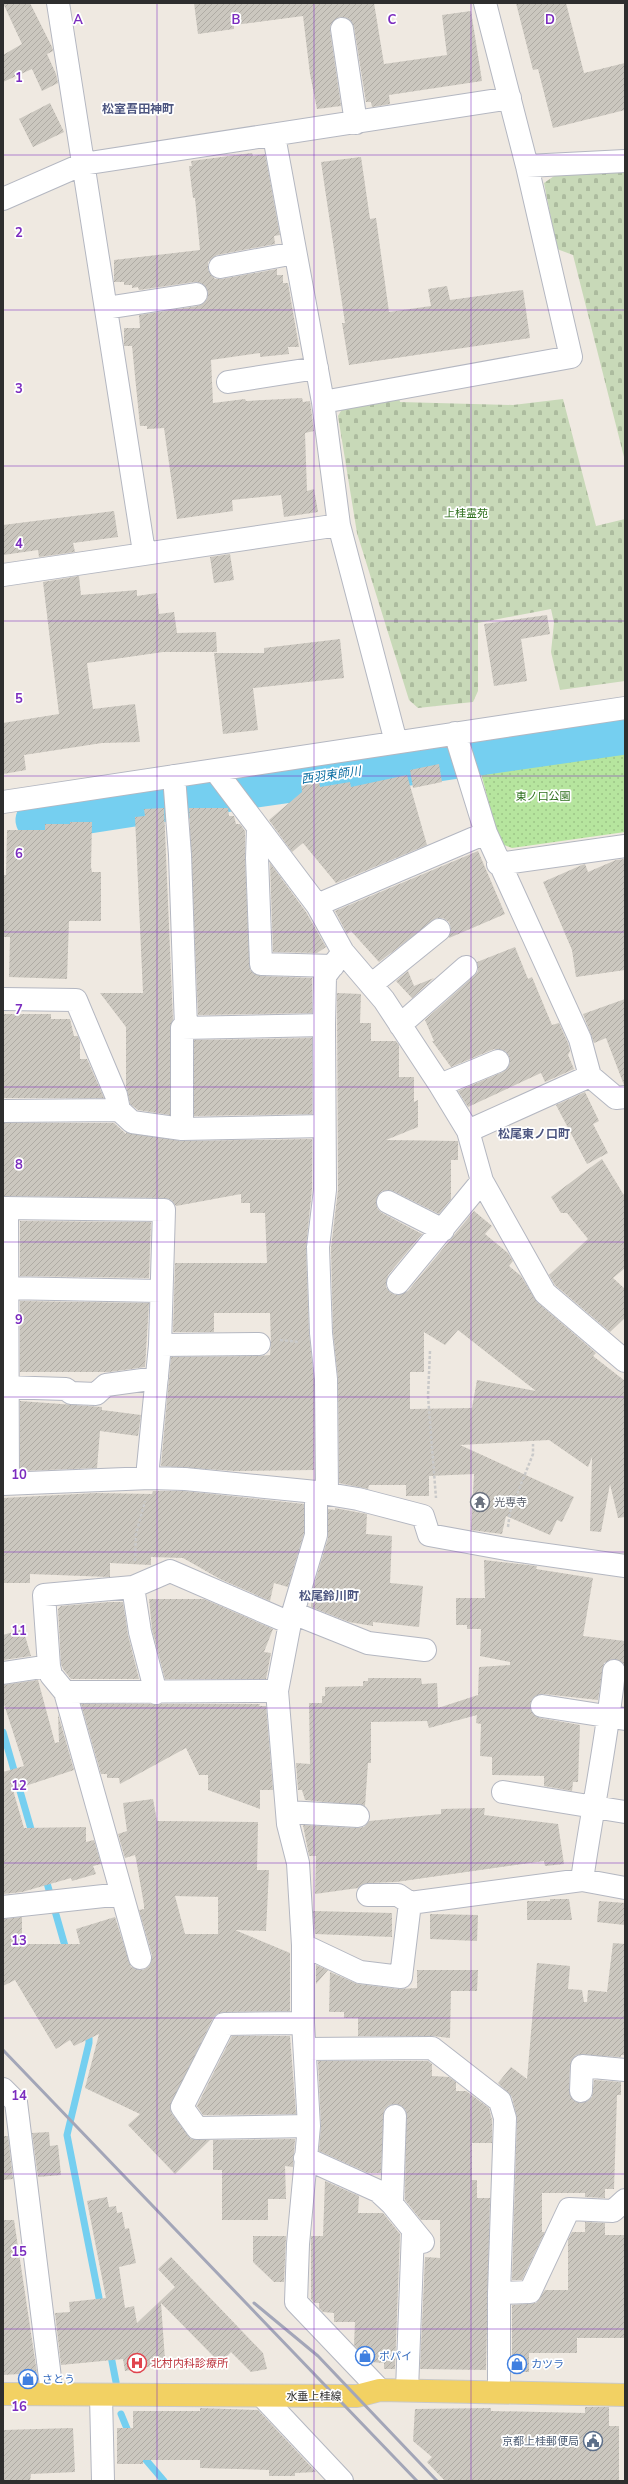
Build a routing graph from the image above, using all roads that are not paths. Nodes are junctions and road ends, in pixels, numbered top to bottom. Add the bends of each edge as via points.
1 (58, 3) edge
2 (485, 3) edge
3 (342, 29) dead end
4 (510, 98) junction
5 (356, 123) junction
6 (274, 136) junction
7 (625, 161) edge
8 (83, 164) junction
9 (527, 166) junction
10 (3, 199) edge
11 (295, 253) junction
12 (220, 266) dead end
13 (196, 294) dead end
14 (106, 308) junction
15 (316, 368) junction
16 (228, 382) dead end
17 (323, 402) junction
18 (339, 525) junction
19 (144, 552) junction
20 (3, 575) edge
21 (625, 708) edge
22 (396, 742) junction
23 (460, 749) junction
24 (215, 770) junction
25 (175, 792) junction
26 (3, 802) edge
27 (258, 828) junction
28 (486, 833) junction
29 (625, 846) edge
30 (498, 864) junction
31 (317, 905) junction
32 (439, 930) dead end
33 (338, 959) junction
34 (466, 967) dead end
35 (371, 985) junction
36 (3, 999) edge
37 (324, 1025) junction
38 (400, 1025) junction
39 (186, 1028) junction
40 (498, 1061) dead end
41 (590, 1076) junction
42 (440, 1085) junction
43 (625, 1097) edge
44 (119, 1110) junction
45 (3, 1111) edge
46 (323, 1126) junction
47 (182, 1129) junction
48 (468, 1130) junction
49 (482, 1181) junction
50 (388, 1202) dead end
51 (5, 1208) edge
52 (443, 1230) junction
53 (398, 1283) dead end
54 (6, 1288) edge
55 (161, 1291) junction
56 (259, 1344) road end
57 (160, 1345) junction
58 (620, 1349) edge
59 (157, 1378) junction
60 (6, 1387) edge
61 (150, 1478) junction
62 (5, 1484) edge
63 (321, 1493) junction
64 (625, 1566) edge
65 (133, 1587) junction
66 (291, 1618) junction
67 (425, 1650) dead end
68 (49, 1666) junction
69 (614, 1671) dead end
70 (3, 1673) edge
71 (277, 1691) junction
72 (65, 1692) junction
73 (156, 1693) junction
74 (542, 1706) dead end
75 (617, 1718) edge
76 (503, 1792) dead end
77 (592, 1806) junction
78 (287, 1812) junction
79 (625, 1812) edge
80 (358, 1816) dead end
81 (582, 1880) junction
82 (625, 1888) edge
83 (122, 1894) junction
84 (368, 1895) dead end
85 (410, 1903) junction
86 (3, 1907) edge
87 (303, 1945) junction
88 (140, 1958) dead end
89 (303, 2023) junction
90 (306, 2049) junction
91 (625, 2070) edge
92 (3, 2089) edge
93 (580, 2091) dead end
94 (394, 2116) dead end
95 (309, 2126) junction
96 (12, 2151) edge
97 (305, 2158) junction
98 (392, 2204) junction
99 (621, 2208) edge
100 (499, 2293) junction
101 (380, 2390) junction
102 (407, 2390) junction
103 (499, 2392) junction
104 (3, 2394) edge
105 (52, 2394) junction
106 (625, 2395) edge
107 (100, 2396) junction
108 (262, 2396) junction
109 (339, 2479) edge
110 (103, 2481) edge

1 - 8 street
2 - 4 street
3 - 5 street
4 - 5 street
4 - 9 street
5 - 6 street
6 - 8 street
6 - 11 street
7 - 9 street
8 - 10 street
8 - 14 street
9 - 17 street via 571,356
11 - 12 street
11 - 15 street
13 - 14 street
14 - 19 street
15 - 16 street
15 - 17 street
17 - 18 street
18 - 19 street
18 - 22 street
19 - 20 street
21 - 23 street
22 - 23 street
22 - 24 street
23 - 28 street
24 - 25 street
24 - 27 street
25 - 26 street
25 - 39 street
27 - 31 street
27 - 33 street via 261,964
28 - 30 street
28 - 31 street
29 - 30 street
30 - 41 street via 580,1039
31 - 33 street
32 - 35 street
33 - 35 street
33 - 37 street via 325,976
34 - 38 street
35 - 38 street
36 - 44 street via 76,1000 116,1095
37 - 39 street
37 - 46 street
38 - 42 street
39 - 47 street via 182,1028
40 - 42 street
41 - 43 street via 616,1098
41 - 48 street
42 - 48 street
44 - 45 street
44 - 47 street via 132,1122
46 - 47 street
46 - 63 street via 325,1190 318,1247 327,1393
48 - 49 street
49 - 52 street
49 - 58 street via 545,1293
50 - 52 street
51 - 54 street
51 - 55 street via 164,1210
52 - 53 street
54 - 55 street
54 - 60 street
55 - 57 street
56 - 57 street
57 - 59 street
59 - 60 street via 106,1385 96,1394
59 - 61 street via 148,1467
60 - 62 street
61 - 62 street
61 - 63 street
63 - 64 street via 358,1499 423,1516 429,1535
63 - 66 street via 316,1535
65 - 66 street via 170,1572
65 - 68 street via 44,1595
65 - 73 street via 140,1632
66 - 67 street via 368,1643
66 - 71 street
68 - 70 street
68 - 72 street via 51,1675
69 - 75 street
71 - 73 street
71 - 78 street
72 - 73 street
72 - 83 street
74 - 75 street
75 - 77 street
76 - 77 street
77 - 79 street
77 - 81 street
78 - 80 street
78 - 87 street via 298,1863
81 - 82 street
81 - 85 street
83 - 86 street
83 - 88 street
84 - 85 street via 398,1895
85 - 87 street via 401,1977 360,1972
87 - 89 street
89 - 90 street
89 - 95 street via 224,2024 182,2107 197,2128
90 - 95 street
90 - 100 street via 432,2048 500,2101 505,2118
91 - 93 street via 582,2066
92 - 96 street via 16,2102
94 - 98 street
95 - 97 street
96 - 105 street
97 - 98 street via 378,2191
97 - 101 street via 296,2302
98 - 102 street via 419,2238
99 - 100 street via 569,2210 530,2292
100 - 103 street
101 - 102 main road, 水垂上桂線
101 - 108 main road, 水垂上桂線 via 357,2396
102 - 103 main road, 水垂上桂線
103 - 106 main road, 水垂上桂線
104 - 105 main road, 水垂上桂線
105 - 107 main road, 水垂上桂線
107 - 108 main road, 水垂上桂線
107 - 110 street
108 - 109 street

